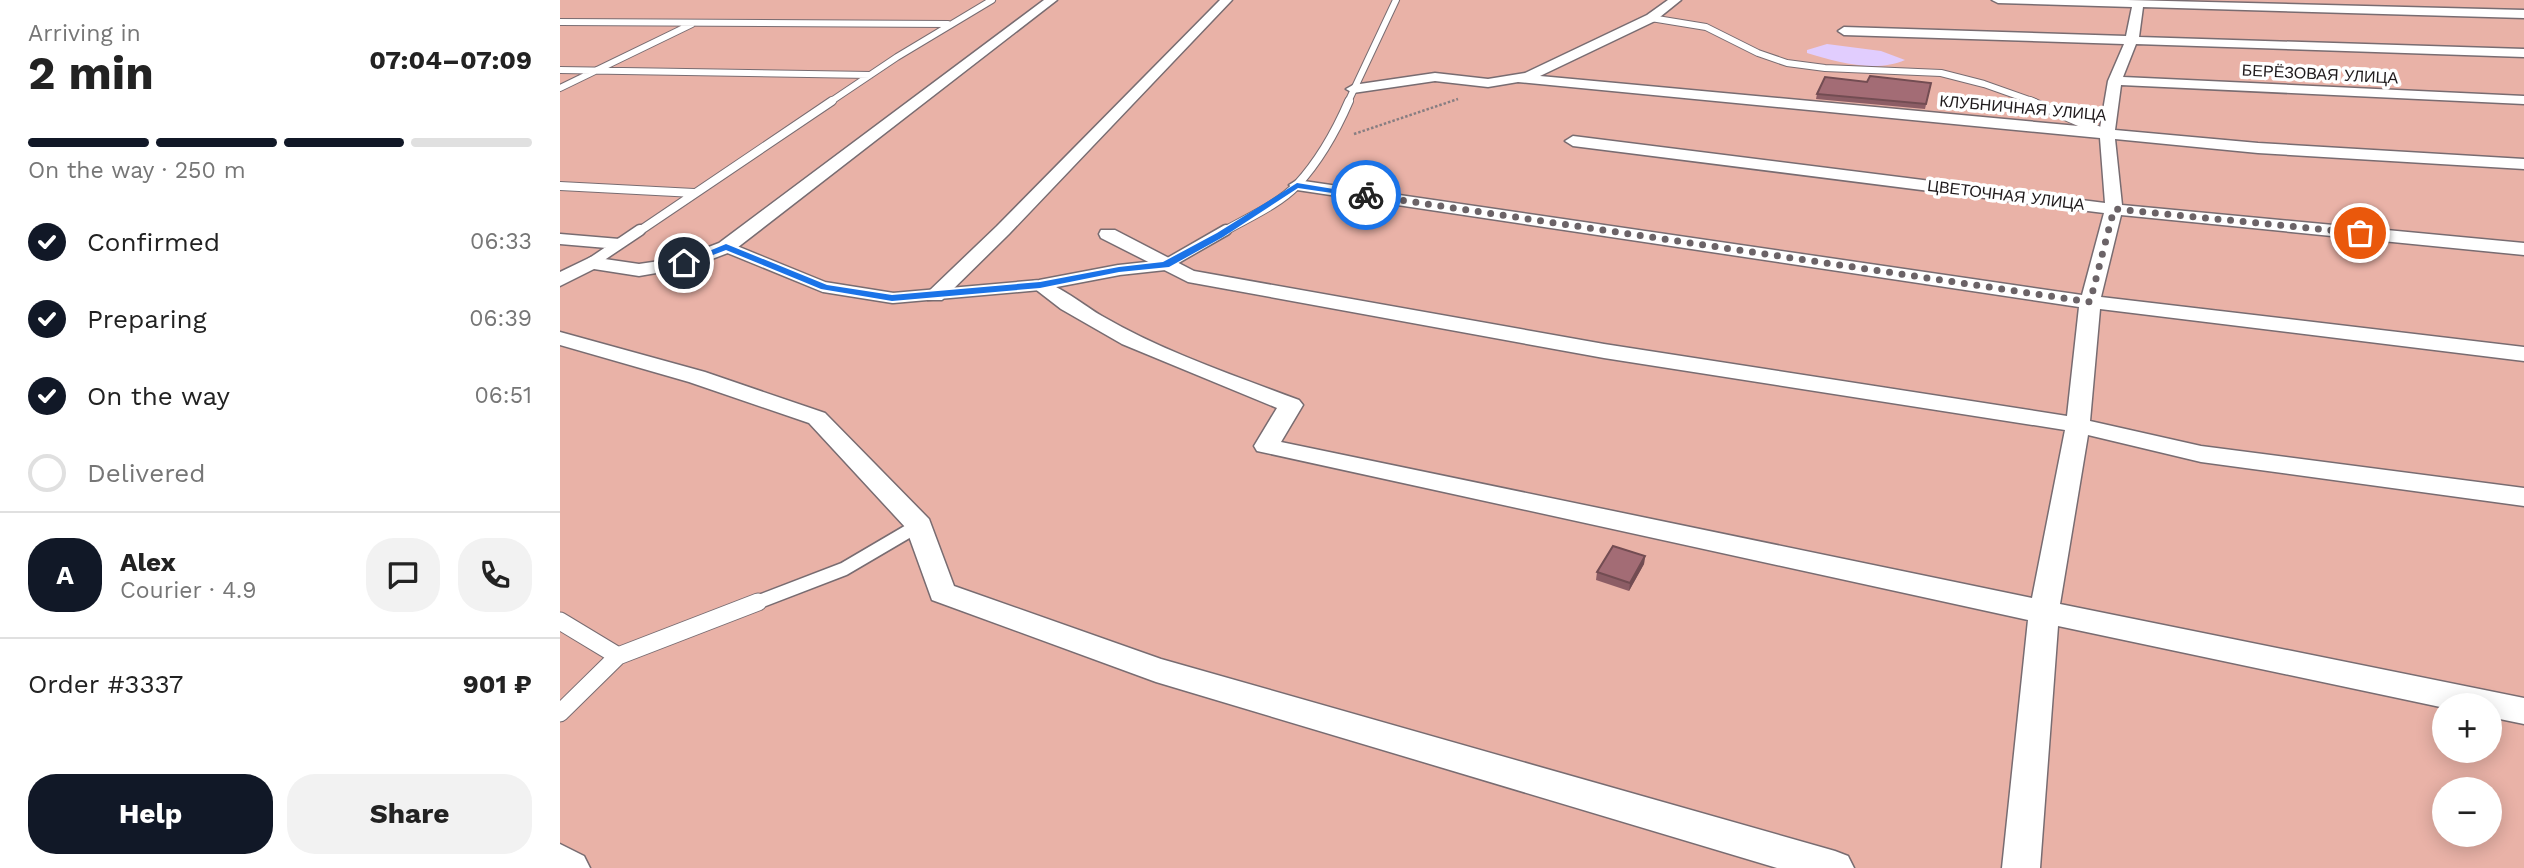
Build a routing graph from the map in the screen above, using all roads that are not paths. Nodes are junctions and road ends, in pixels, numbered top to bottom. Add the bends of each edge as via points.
1 (992, 0) edge
2 (1051, 0) edge
3 (1226, 0) edge
4 (1396, 0) edge
5 (1675, 0) edge
6 (1998, 0) edge
7 (2138, 4) junction
8 (2524, 14) edge
9 (1651, 18) junction
10 (560, 22) edge
11 (694, 23) junction
12 (948, 24) junction
13 (1844, 31) dead end
14 (2132, 39) junction
15 (2524, 53) edge
16 (560, 70) edge
17 (596, 70) junction
18 (871, 75) junction
19 (1519, 78) junction
20 (2115, 81) junction
21 (560, 88) edge
22 (1353, 89) junction
23 (2524, 100) edge
24 (2107, 134) junction
25 (1573, 141) dead end
26 (2524, 164) edge
27 (1297, 185) junction
28 (560, 186) edge
29 (694, 193) junction
30 (2114, 209) junction
31 (1108, 234) dead end
32 (560, 239) edge
33 (619, 244) junction
34 (726, 247) junction
35 (2524, 249) edge
36 (591, 263) junction
37 (1165, 265) junction
38 (560, 280) edge
39 (1040, 285) junction
40 (935, 296) junction
41 (2090, 302) junction
42 (560, 338) edge
43 (2524, 354) edge
44 (2078, 425) junction
45 (2524, 497) edge
46 (919, 525) junction
47 (2044, 612) junction
48 (560, 621) edge
49 (618, 656) junction
50 (2524, 711) edge
51 (560, 713) edge
52 (560, 862) edge
53 (571, 868) edge
54 (1835, 868) edge
55 (2021, 868) edge

1 - 12 lane
2 - 34 street
3 - 40 street
4 - 22 lane
5 - 9 street
6 - 7 street
7 - 8 street
7 - 14 street
9 - 19 street
9 - 24 lane via 1713,30 1760,55 1785,62 1938,73 1978,81
10 - 11 lane
11 - 12 lane
11 - 17 lane
12 - 18 lane
13 - 14 street
14 - 15 street
14 - 20 street
16 - 17 lane
17 - 18 lane
17 - 21 lane
18 - 29 lane
19 - 22 street via 1488,83 1435,77
19 - 24 street, КЛУБНИЧНАЯ УЛИЦА
20 - 23 street, БЕРЁЗОВАЯ УЛИЦА
20 - 24 street
22 - 27 lane via 1336,132
24 - 26 street, КЛУБНИЧНАЯ УЛИЦА
24 - 30 street
25 - 30 street, ЦВЕТОЧНАЯ УЛИЦА
27 - 37 lane
27 - 41 street
28 - 29 lane
29 - 33 lane
30 - 35 street, ЦВЕТОЧНАЯ УЛИЦА
30 - 41 street
31 - 37 street
32 - 33 lane
33 - 36 lane
34 - 36 street via 684,263 639,270
34 - 40 lane via 824,287 892,298
36 - 38 street
37 - 39 lane
37 - 44 street via 1188,276 1604,351
39 - 40 lane
39 - 47 street via 1070,308 1123,337 1292,405 1266,446
41 - 43 street
41 - 44 street
42 - 46 street via 817,418
44 - 45 street via 2201,454
44 - 47 street
46 - 49 lane via 844,569
46 - 54 street via 942,593 1156,670
47 - 50 street
47 - 55 street
48 - 49 lane
49 - 51 lane
52 - 53 street

